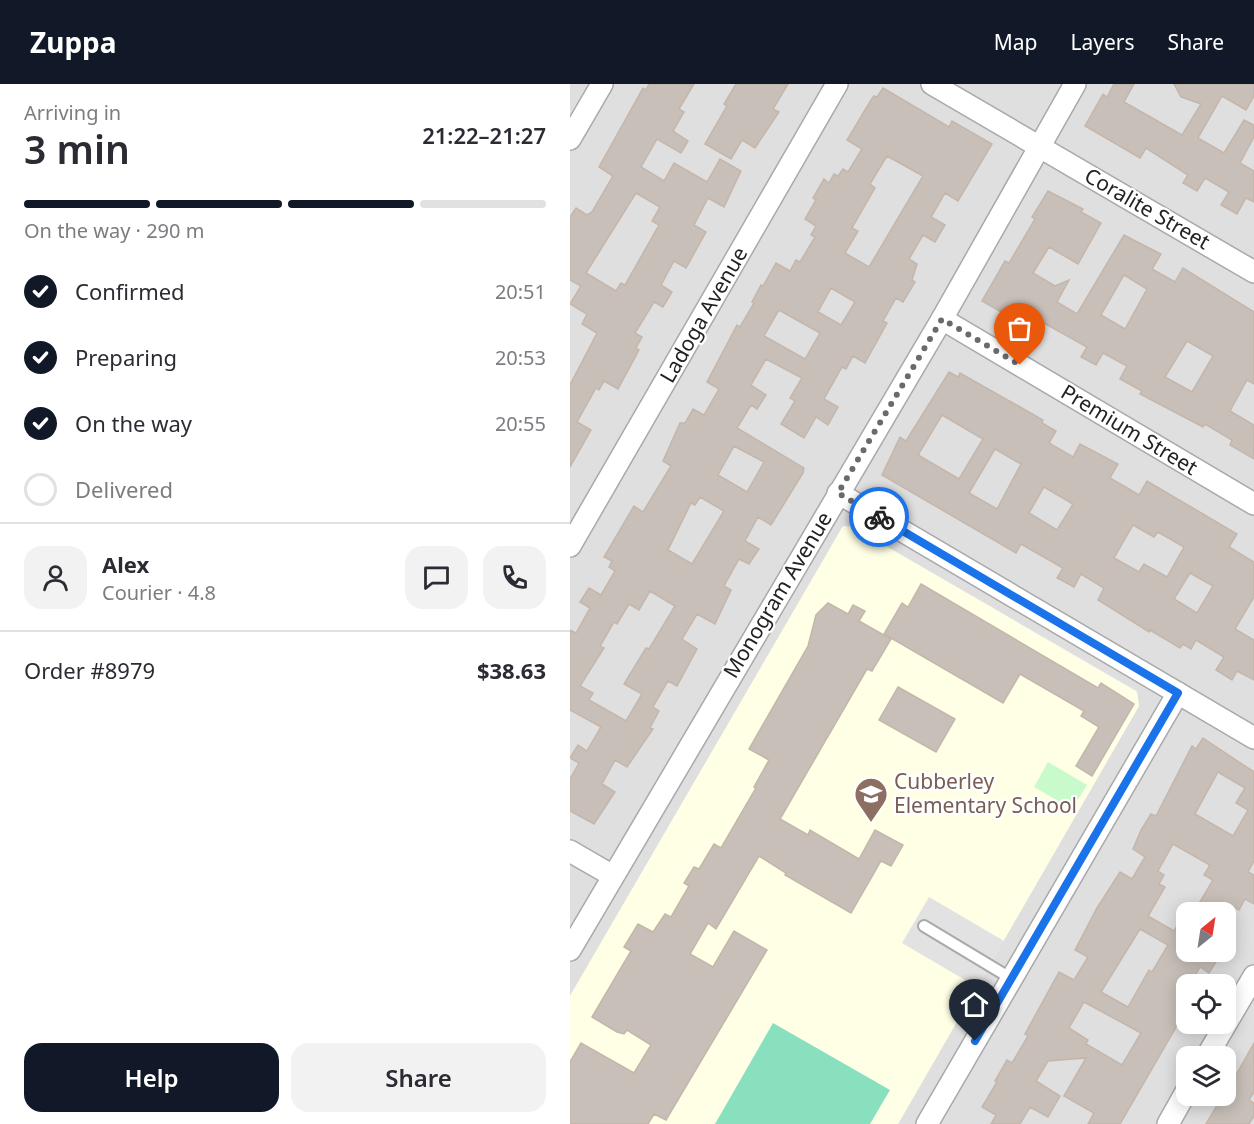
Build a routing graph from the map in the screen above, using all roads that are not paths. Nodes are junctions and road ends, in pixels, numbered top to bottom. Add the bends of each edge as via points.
1 (602, 84) edge
2 (837, 84) edge
3 (933, 84) edge
4 (1075, 84) edge
5 (570, 139) edge
6 (1040, 147) junction
7 (1254, 272) edge
8 (942, 319) junction
9 (838, 493) junction
10 (1254, 504) edge
11 (570, 546) edge
12 (1178, 693) junction
13 (1254, 738) edge
14 (570, 851) edge
15 (613, 876) junction
16 (924, 926) dead end
17 (570, 950) edge
18 (1254, 976) edge
19 (1012, 979) junction
20 (1214, 1046) edge
21 (1178, 1106) edge
22 (927, 1124) edge
23 (1168, 1124) edge

1 - 5 street
2 - 11 street, Ladoga Avenue
3 - 6 street
4 - 6 street, Monogram Avenue
6 - 7 street, Coralite Street
6 - 8 street, Monogram Avenue
8 - 9 street, Monogram Avenue
8 - 10 street, Premium Street
9 - 12 street
9 - 15 street, Monogram Avenue
12 - 13 street
12 - 19 street
14 - 15 street
15 - 17 street, Monogram Avenue
16 - 19 lane
18 - 20 street
19 - 22 street
21 - 23 street

